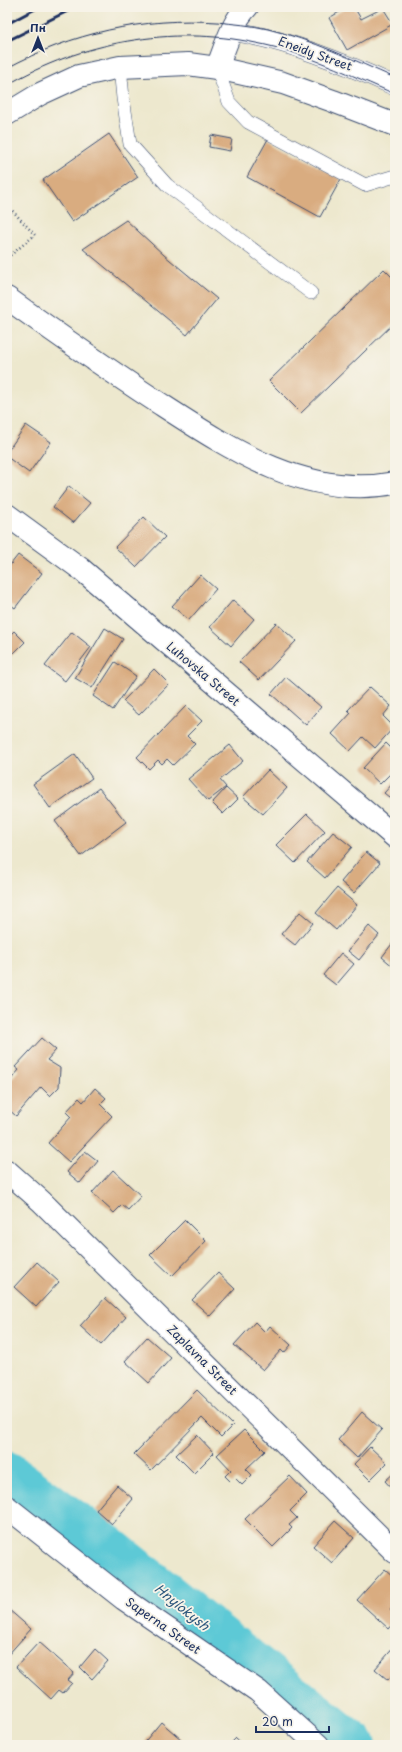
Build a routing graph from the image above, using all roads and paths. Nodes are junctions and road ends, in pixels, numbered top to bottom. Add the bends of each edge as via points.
1 (247, 7) edge
2 (232, 31) junction
3 (120, 67) junction
4 (217, 68) junction
5 (395, 86) edge
6 (7, 114) edge
7 (395, 125) edge
8 (395, 176) edge
9 (7, 205) edge
10 (7, 258) edge
11 (311, 293) dead end
12 (7, 298) edge
13 (395, 483) edge
14 (7, 515) edge
15 (395, 837) edge
16 (7, 1171) edge
17 (7, 1507) edge
18 (395, 1552) edge
19 (318, 1745) edge

1 - 2 street
2 - 4 street
2 - 5 street, Eneidy Street via 292,44
3 - 4 street via 188,64
3 - 6 street via 79,76 40,94
3 - 11 lane via 122,98 130,144 167,185
4 - 7 street via 283,83
4 - 8 lane via 229,102 248,122 365,185
9 - 10 path via 35,235
12 - 13 street via 119,377 219,442 285,473 317,482 345,487 375,487
14 - 15 street, Luhovska Street via 81,569
16 - 18 street, Zaplavna Street via 47,1206
17 - 19 street, Saperna Street via 124,1599 258,1692

